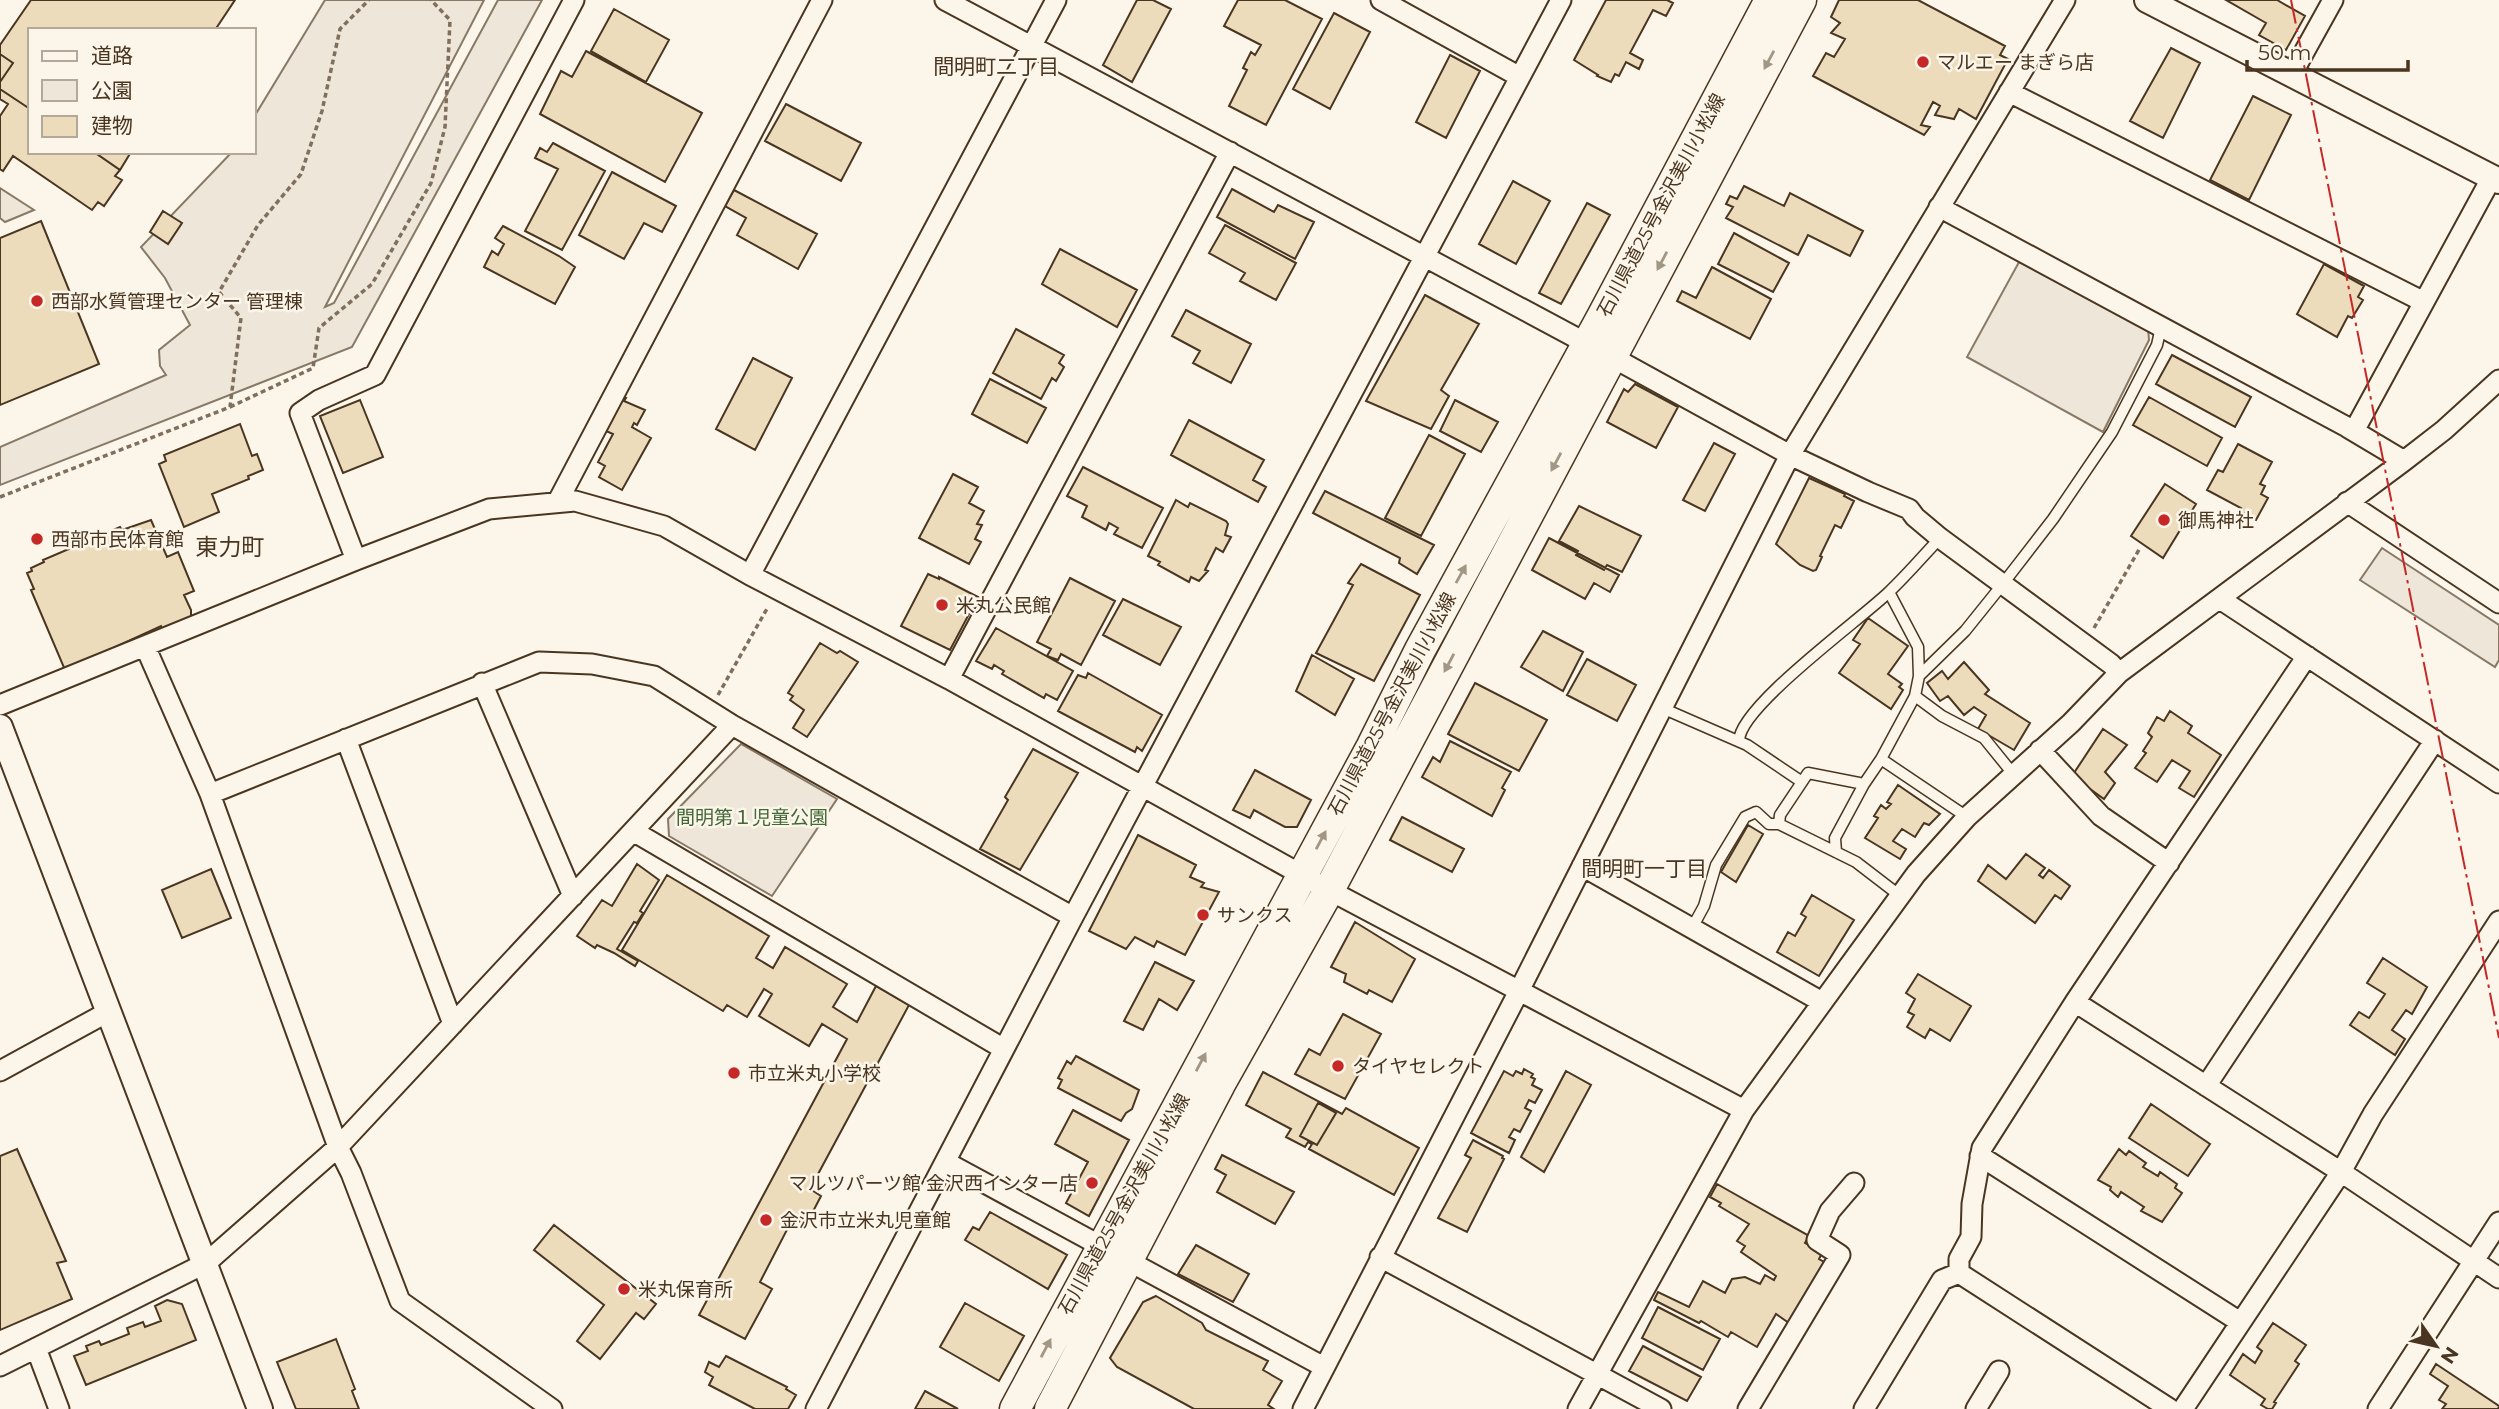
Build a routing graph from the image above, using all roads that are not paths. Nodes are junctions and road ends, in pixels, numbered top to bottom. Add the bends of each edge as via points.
1 (574, 0) edge
2 (822, 0) edge
3 (945, 0) edge
4 (1056, 0) edge
5 (1381, 0) edge
6 (1561, 0) edge
7 (1770, 0) edge
8 (1801, 0) edge
9 (2065, 0) edge
10 (2147, 0) edge
11 (2333, 0) edge
12 (1032, 47) junction
13 (2292, 74) junction
14 (1520, 77) junction
15 (2010, 92) junction
16 (1230, 152) junction
17 (2495, 179) edge
18 (1939, 207) junction
19 (1424, 257) junction
20 (2424, 302) junction
21 (2161, 327) junction
22 (1599, 350) junction
23 (2499, 380) edge
24 (2354, 431) junction
25 (1790, 455) junction
26 (2404, 461) junction
27 (558, 502) junction
28 (2347, 502) junction
29 (1940, 538) junction
30 (356, 560) junction
31 (750, 575) junction
32 (2499, 579) edge
33 (2002, 585) junction
34 (1889, 592) junction
35 (2220, 599) junction
36 (2493, 599) edge
37 (145, 646) junction
38 (2307, 656) junction
39 (2119, 673) junction
40 (1919, 676) junction
41 (949, 679) junction
42 (482, 683) junction
43 (1915, 696) junction
44 (0, 705) edge
45 (1662, 708) junction
46 (732, 725) junction
47 (0, 727) edge
48 (346, 738) junction
49 (2435, 740) junction
50 (1739, 741) junction
51 (2040, 750) junction
52 (1881, 759) junction
53 (2014, 775) junction
54 (1802, 782) junction
55 (2499, 783) edge
56 (1864, 785) junction
57 (1144, 786) junction
58 (210, 794) junction
59 (1967, 817) junction
60 (1779, 824) junction
61 (633, 831) junction
62 (1836, 852) junction
63 (2169, 863) junction
64 (1582, 866) junction
65 (1302, 875) junction
66 (1329, 890) junction
67 (1899, 895) junction
68 (573, 896) junction
69 (1073, 917) junction
70 (2499, 921) edge
71 (1692, 928) junction
72 (1519, 991) junction
73 (1822, 1002) junction
74 (2075, 1002) junction
75 (108, 1012) junction
76 (453, 1024) junction
77 (1004, 1049) junction
78 (0, 1071) edge
79 (2206, 1086) junction
80 (1744, 1110) junction
81 (338, 1147) junction
82 (1980, 1157) junction
83 (946, 1162) junction
84 (2341, 1172) junction
85 (1854, 1183) dead end
86 (2499, 1222) edge
87 (1101, 1246) junction
88 (1380, 1257) junction
89 (1127, 1260) junction
90 (2475, 1261) junction
91 (206, 1263) junction
92 (1959, 1273) junction
93 (2499, 1278) edge
94 (2240, 1322) junction
95 (36, 1348) junction
96 (0, 1366) edge
97 (1324, 1367) junction
98 (1999, 1371) dead end
99 (1597, 1374) junction
100 (59, 1409) edge
101 (260, 1409) edge
102 (552, 1409) edge
103 (816, 1409) edge
104 (1015, 1409) edge
105 (1050, 1409) edge
106 (1303, 1409) edge
107 (1578, 1409) edge
108 (1661, 1409) edge
109 (1748, 1409) edge
110 (1864, 1409) edge
111 (1976, 1409) edge
112 (2170, 1409) edge
113 (2183, 1409) edge
114 (2378, 1409) edge

1 - 30 street via 375,375 300,413
2 - 27 street
3 - 12 street
4 - 12 street
5 - 14 street
6 - 14 street
7 - 22 main road, 石川県道25号金沢美川小松線
8 -> 22 main road, 石川県道25号金沢美川小松線
9 - 15 street
10 - 13 street
11 - 13 street
12 - 16 street
12 - 31 street
13 - 17 street
14 - 19 street
15 - 18 street
15 - 20 street
16 - 19 street
16 - 41 street
17 - 20 street
18 - 21 street
18 - 25 street
19 - 22 street
19 - 57 street
20 - 24 street
21 - 24 street
21 - 33 lane via 2157,345 2112,432
22 - 25 street
65 -> 22 main road, 石川県道25号金沢美川小松線 via 1420,650
22 -> 66 main road, 石川県道25号金沢美川小松線
23 - 26 street
24 - 26 street
25 - 29 street via 1909,509
25 - 45 street
26 - 28 street
27 - 30 street via 489,509
27 - 31 street via 575,501 664,526
28 - 35 street
28 - 36 street
29 - 33 street
29 - 34 lane
30 - 37 street
31 - 41 street
32 - 36 street
33 - 39 street
33 - 40 lane via 1965,631
34 - 40 lane via 1918,647
34 - 50 lane via 1758,706 1739,733
35 - 38 street
35 - 39 street
37 - 44 street
37 - 58 street
38 - 49 street
38 - 63 street
39 - 51 street
40 - 43 lane
41 - 57 street
42 - 46 street via 539,662 592,664 654,676
42 - 48 street
42 - 68 street
43 - 52 lane
43 - 53 lane via 1983,737
45 - 50 lane
45 - 64 street
46 - 61 street
46 - 69 street
47 - 75 street
48 - 58 street
48 - 76 street
49 - 55 street
49 - 79 street
50 - 54 lane
51 - 53 street
51 - 63 street via 2101,816
52 - 56 lane
52 - 59 lane
53 - 59 street
54 - 56 lane via 1808,773
54 - 60 lane
56 - 62 lane via 1835,838
57 - 65 street
57 - 69 street
58 - 81 street
59 - 67 street
60 - 62 lane
60 - 71 lane via 1769,824 1755,812 1745,817 1716,865
61 - 68 street
61 - 77 street
62 - 67 lane
63 - 74 street
64 - 71 street
64 - 72 street
65 - 66 street
87 -> 65 main road, 石川県道25号金沢美川小松線
66 - 72 street
66 - 89 main road, 石川県道25号金沢美川小松線
67 - 73 street
68 - 76 street
69 - 77 street
70 - 84 street via 2373,1114
71 - 73 street
72 - 80 street
72 - 88 street
73 - 80 street
74 - 79 street
74 - 82 street
75 - 78 street
75 - 91 street
76 - 81 street
77 - 83 street
79 - 84 street
80 - 99 street
81 - 91 street
81 - 102 street via 400,1301
82 - 92 street via 1971,1237 1959,1259
82 - 94 street
83 - 87 street
83 - 103 street
84 - 90 street
84 - 94 street
85 - 109 street via 1830,1211 1817,1240 1840,1255
86 - 90 street
87 - 89 street
104 -> 87 main road, 石川県道25号金沢美川小松線
88 - 97 street
88 - 99 street
89 - 97 street
89 - 105 main road, 石川県道25号金沢美川小松線
90 - 93 street
90 - 114 street
91 - 95 street
91 - 101 street
92 - 110 street via 1942,1280
92 - 112 street
94 - 113 street
95 - 96 street
95 - 100 street
97 - 106 street
98 - 111 street
99 - 107 street
99 - 108 street

